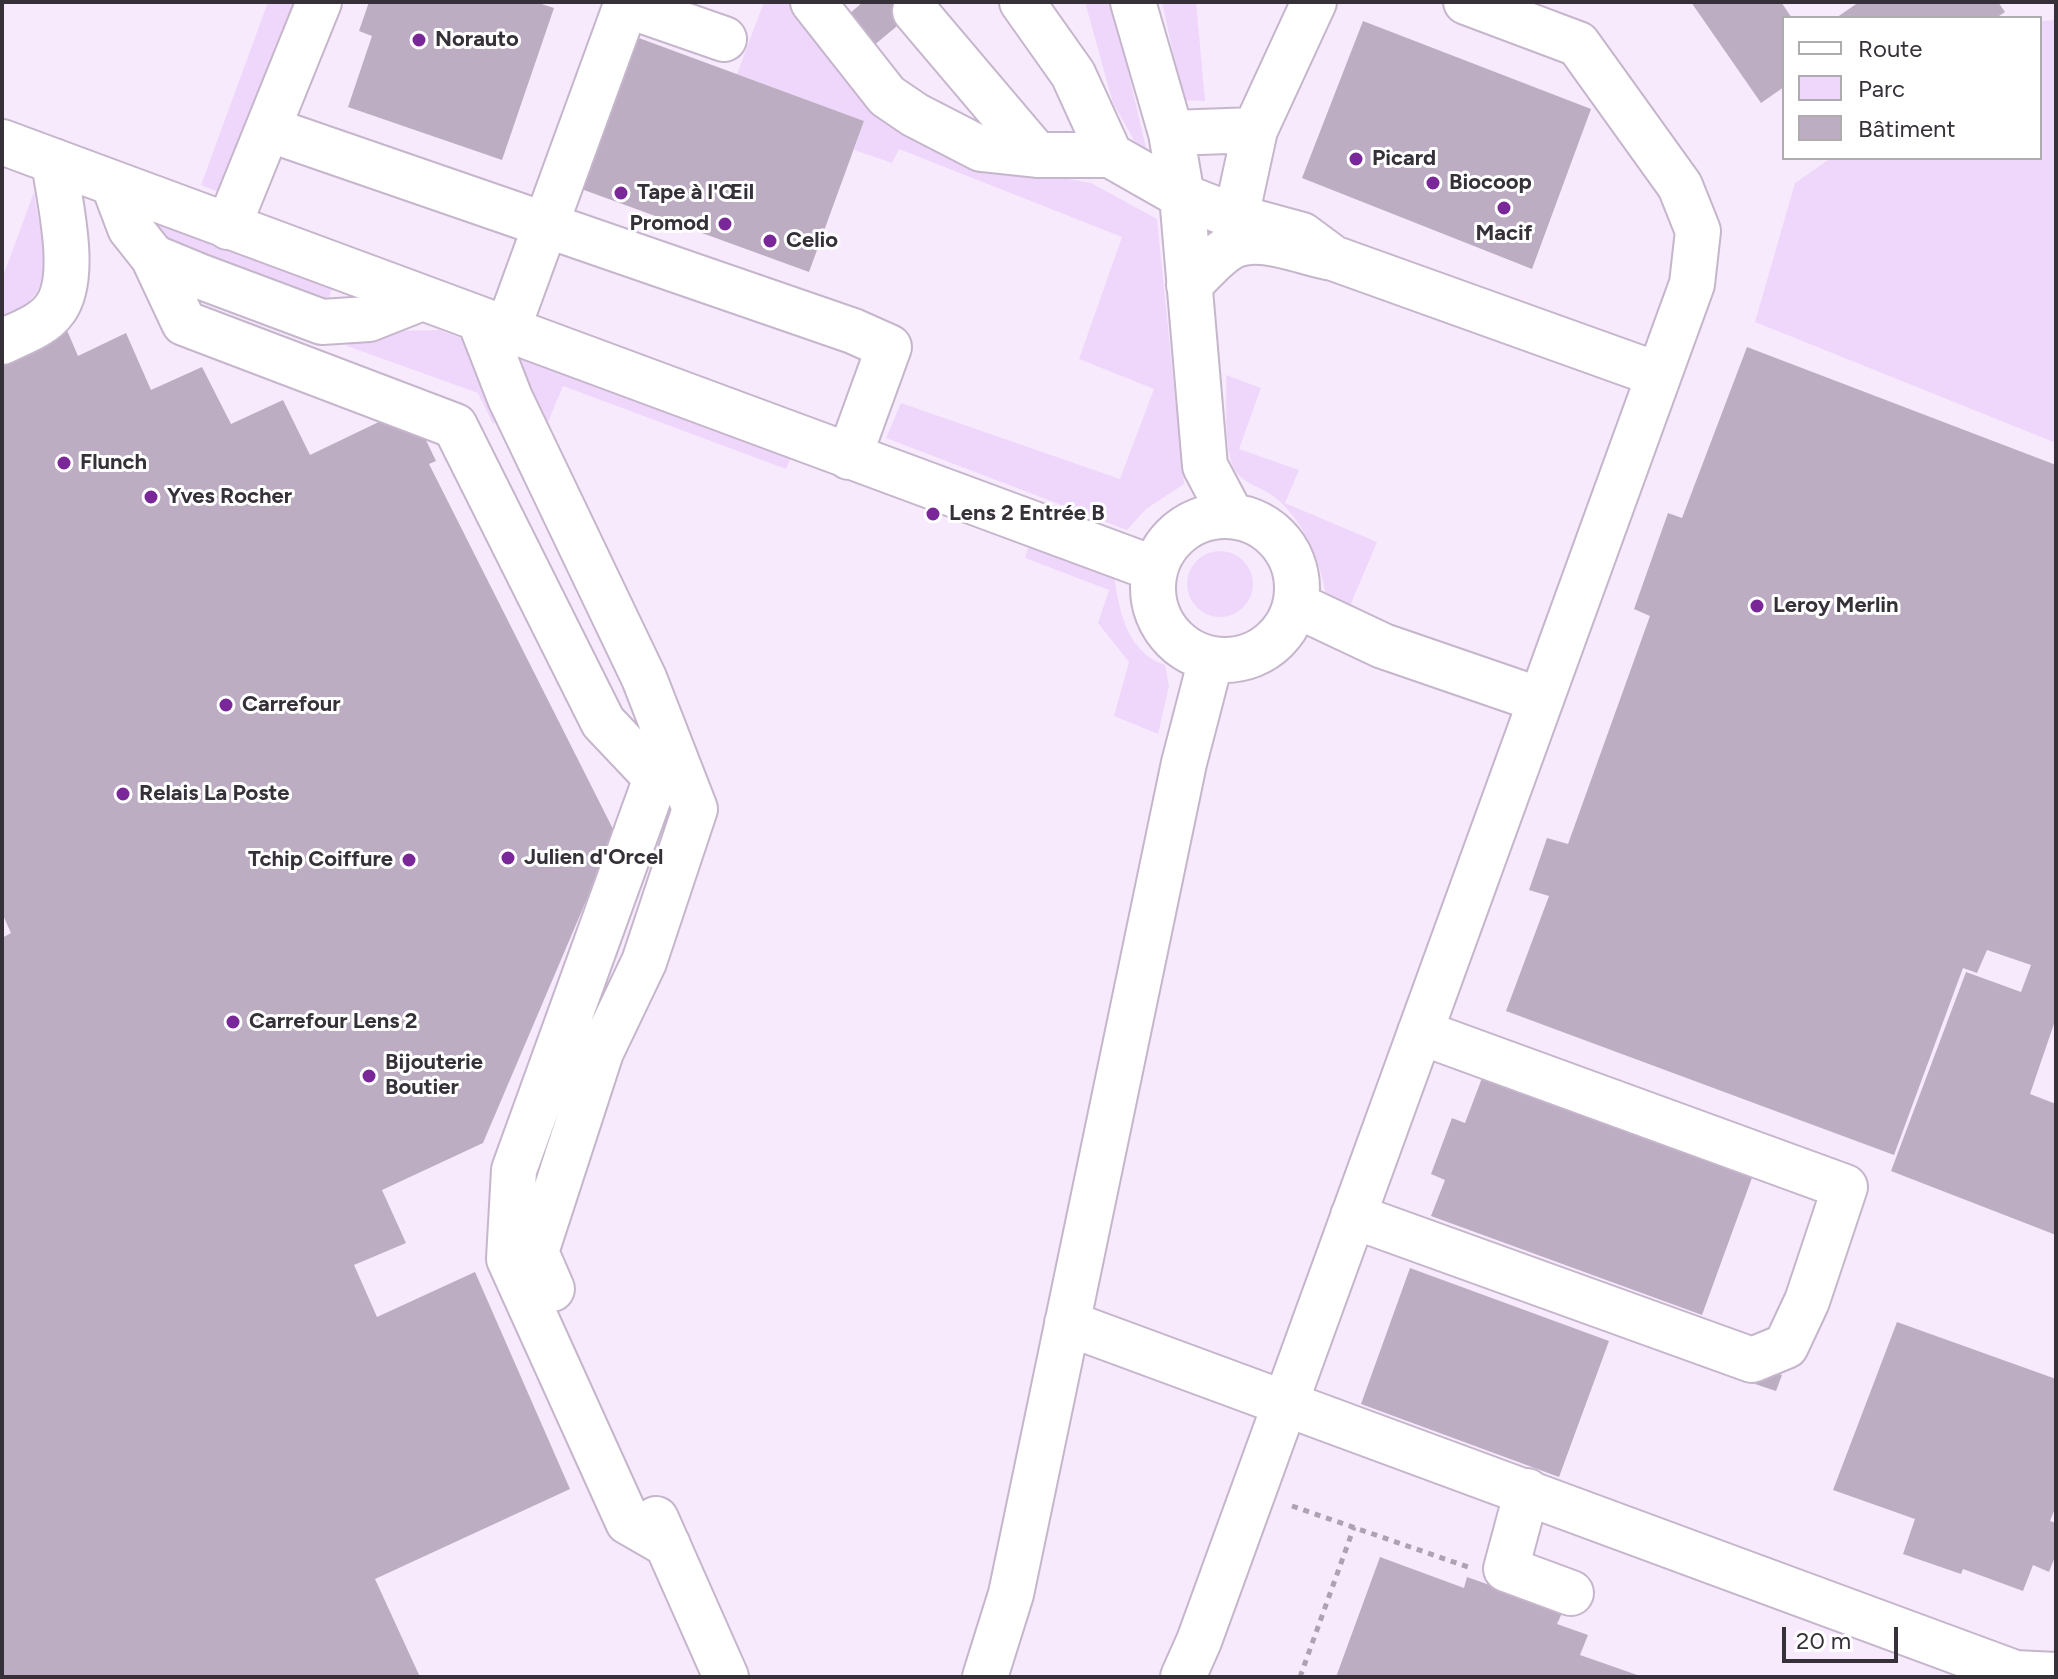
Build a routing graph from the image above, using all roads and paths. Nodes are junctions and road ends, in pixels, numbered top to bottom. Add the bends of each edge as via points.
1 (319, 2) edge
2 (813, 2) edge
3 (1022, 2) edge
4 (1133, 2) edge
5 (1314, 2) edge
6 (1466, 2) edge
7 (915, 11) dead end
8 (724, 39) dead end
9 (268, 129) junction
10 (1255, 130) junction
11 (1171, 133) junction
12 (2, 142) edge
13 (1037, 155) junction
14 (1110, 155) junction
15 (54, 161) junction
16 (113, 183) junction
17 (1182, 196) junction
18 (1236, 217) junction
19 (545, 223) junction
20 (228, 227) junction
21 (153, 257) junction
22 (1333, 258) junction
23 (1189, 285) junction
24 (422, 298) junction
25 (494, 326) junction
26 (2, 342) edge
27 (1659, 375) junction
28 (849, 457) junction
29 (1231, 515) junction
30 (1155, 569) junction
31 (1296, 605) junction
32 (1211, 659) junction
33 (1540, 700) junction
34 (1420, 1032) junction
35 (1353, 1216) junction
36 (1067, 1323) junction
37 (1286, 1401) junction
38 (1527, 1491) junction
39 (1253, 1492) junction
40 (1354, 1527) junction
41 (668, 1545) junction
42 (1506, 1569) junction
43 (1571, 1593) dead end
44 (2056, 1675) edge
45 (726, 1677) edge
46 (985, 1677) edge
47 (1183, 1677) edge
48 (1300, 1677) edge

1 - 9 street
2 - 13 street via 887,96 981,149
3 - 14 street via 1073,74
4 - 11 street
5 - 10 street
6 - 27 street via 1578,44 1680,186 1698,231 1692,284
7 - 13 street
8 - 19 street via 626,5
9 - 19 street
9 - 20 street
10 - 11 street
10 - 18 street
11 - 17 street
12 - 15 street
13 - 14 street
14 - 17 street
15 - 16 street
15 - 26 street via 66,285 56,309 41,324
16 - 20 street
16 - 21 street via 130,228
17 - 18 street
17 - 23 street
18 - 22 street via 1302,235
19 - 25 street
19 - 28 street via 889,347
20 - 24 street
21 - 24 street via 322,322 369,319
21 - 41 street via 184,323 455,426 603,722 656,778 514,1170 509,1259 628,1522
22 - 23 street via 1258,239 1230,247
22 - 27 street
23 - 29 street via 1205,466
24 - 25 street
25 - 28 street
25 - 41 street via 510,398 644,678 695,809 644,962 601,1052 536,1252
27 - 33 street
28 - 30 street
29 - 30 street via 1206,517 1183,528 1165,546
29 - 31 street via 1276,536 1291,556 1298,580
30 - 32 street via 1157,615 1170,636
31 - 32 street via 1288,625 1255,655
31 - 33 street via 1383,646
32 - 36 street via 1184,763
33 - 34 street
34 - 35 street
34 - 35 street via 1845,1187 1807,1301 1786,1346 1752,1360
35 - 37 street
36 - 37 street
36 - 46 street via 1011,1594
37 - 38 street
37 - 39 street
38 - 42 street
38 - 44 street via 2015,1673
39 - 40 path
39 - 47 street
40 - 42 path via 1470,1568
40 - 48 path
41 - 45 street
42 - 43 street

